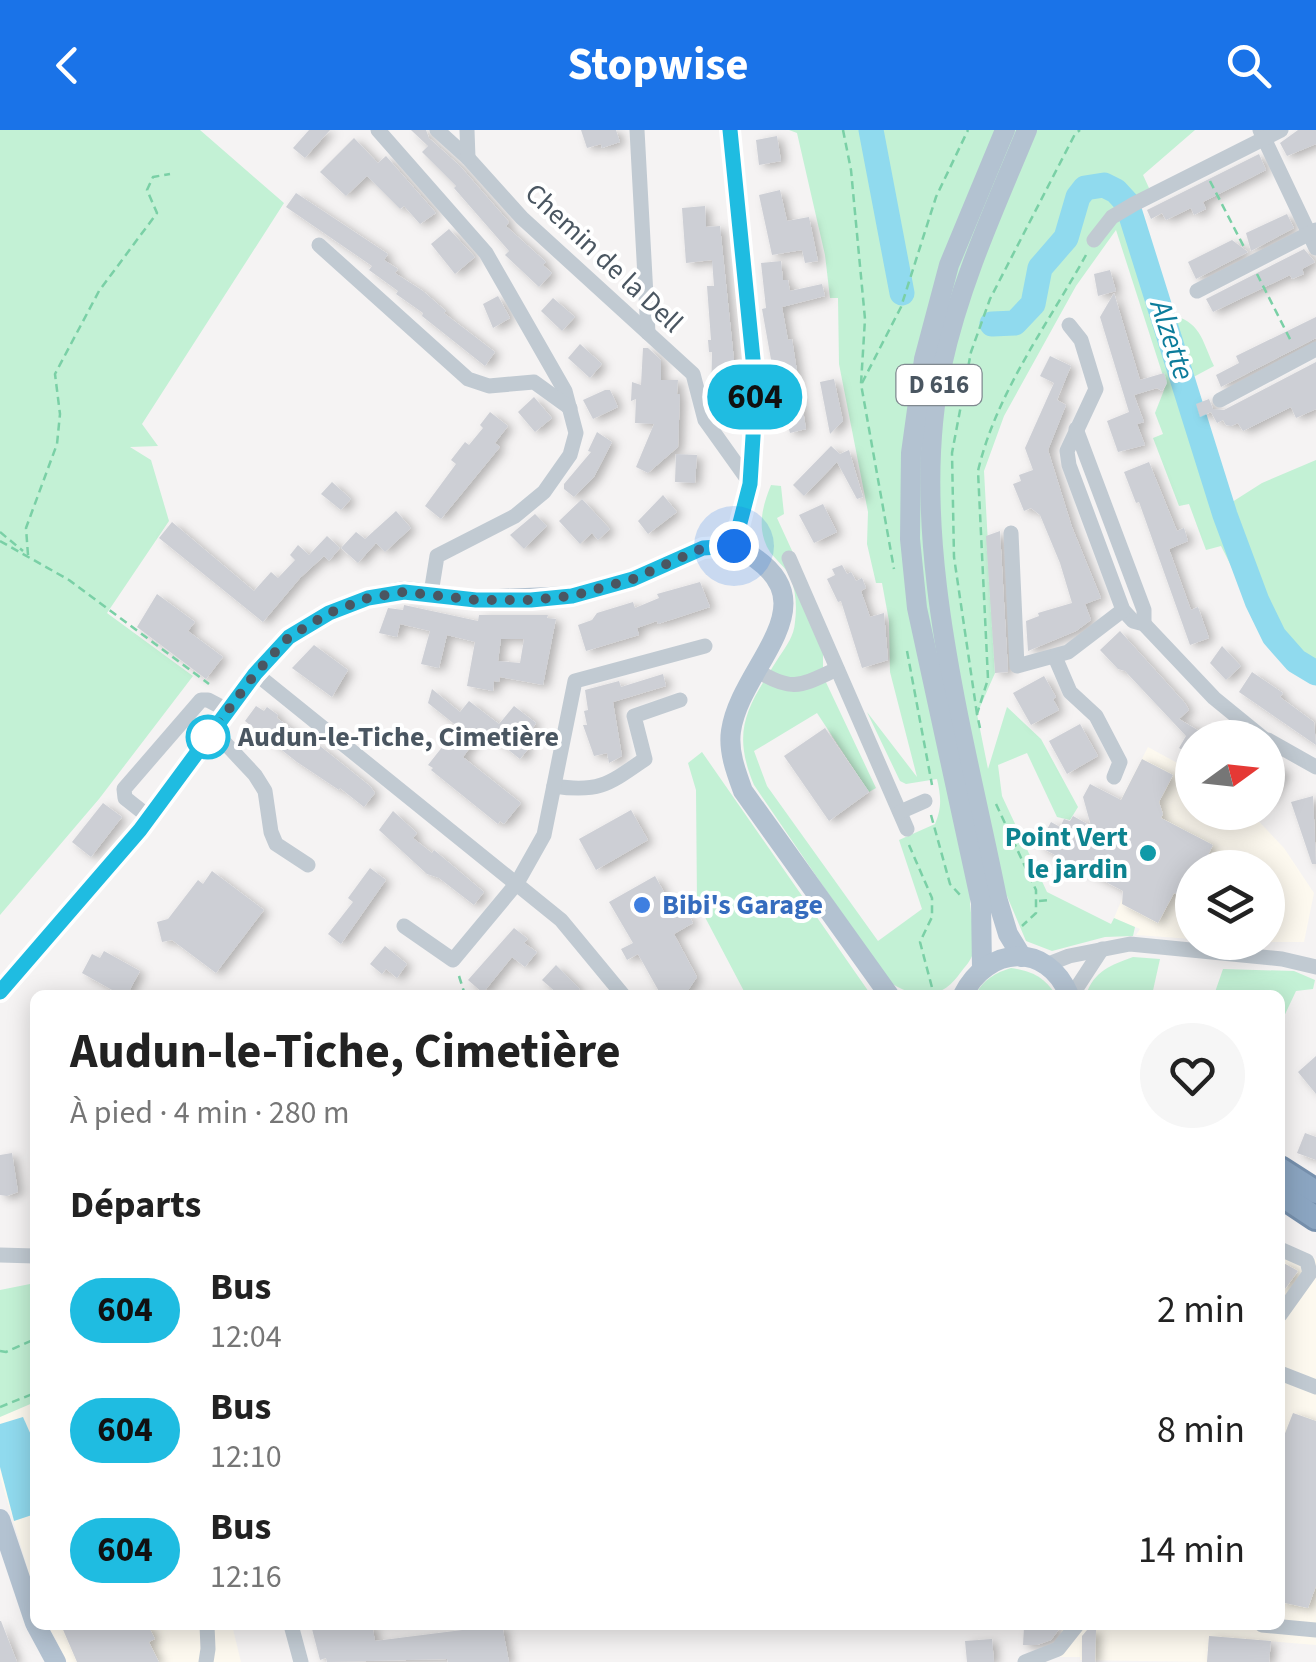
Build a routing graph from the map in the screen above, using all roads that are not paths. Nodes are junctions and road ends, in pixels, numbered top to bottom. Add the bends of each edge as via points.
1 (378, 130) edge
2 (437, 130) edge
3 (467, 130) edge
4 (637, 130) edge
5 (730, 130) edge
6 (1005, 130) edge
7 (1027, 130) edge
8 (1281, 130) edge
9 (1261, 135) edge
10 (468, 158) junction
11 (1314, 237) edge
12 (1094, 240) road end
13 (319, 245) dead end
14 (1197, 291) dead end
15 (1070, 325) dead end
16 (648, 333) junction
17 (1316, 349) edge
18 (1220, 400) dead end
19 (570, 408) junction
20 (1076, 429) junction
21 (750, 484) junction
22 (1010, 533) dead end
23 (734, 546) junction
24 (788, 558) dead end
25 (431, 593) junction
26 (1123, 610) junction
27 (1144, 624) junction
28 (705, 646) dead end
29 (1055, 656) junction
30 (837, 669) junction
31 (758, 671) junction
32 (255, 674) junction
33 (680, 700) dead end
34 (230, 706) junction
35 (1241, 720) edge
36 (212, 730) junction
37 (1285, 750) edge
38 (1316, 767) edge
39 (1114, 777) dead end
40 (554, 786) junction
41 (925, 801) road end
42 (900, 812) junction
43 (150, 817) junction
44 (907, 829) road end
45 (308, 865) dead end
46 (518, 883) junction
47 (404, 926) dead end
48 (1102, 948) junction
49 (1022, 956) junction
50 (1046, 965) junction
51 (1316, 966) edge
52 (982, 968) junction
53 (618, 990) edge
54 (884, 990) edge
55 (964, 990) edge
56 (1068, 990) edge
57 (1074, 990) edge
58 (0, 992) edge
59 (1285, 1172) edge
60 (1316, 1192) edge
61 (1285, 1197) edge
62 (1316, 1218) edge
63 (1285, 1251) edge
64 (0, 1255) edge
65 (30, 1256) edge
66 (1285, 1308) edge
67 (1285, 1374) edge
68 (1316, 1387) edge
69 (0, 1519) edge
70 (30, 1606) edge
71 (1285, 1627) edge
72 (39, 1630) edge
73 (207, 1630) edge
74 (292, 1630) edge
75 (1073, 1630) edge
76 (1316, 1630) edge
77 (56, 1662) edge
78 (206, 1662) edge
79 (301, 1662) edge
80 (1025, 1662) edge

1 - 19 street via 486,252
2 - 10 street, Chemin de la Dell
3 - 10 street
4 - 16 street
5 - 21 main road via 756,389
6 - 52 main road, D 616 via 949,265 924,360 911,454 917,608 981,904
7 - 49 main road, D 616 via 970,268 941,367 931,454 932,560 997,898
8 - 9 street
9 - 11 street
9 - 12 street via 1112,217
10 - 16 street, Chemin de la Dell via 522,218
11 - 14 street
13 - 19 street via 468,378 489,386 534,382
15 - 20 street via 1096,389
16 - 21 street, Chemin de la Dell via 693,374 705,420
17 - 18 street
19 - 25 street via 576,433 570,455 544,492 516,516 438,556
20 - 26 street via 1069,465
20 - 27 street
21 - 23 main road
22 - 29 street via 1017,666
23 - 25 main road via 703,548 633,579 572,596 476,600
23 - 31 main road via 758,557 776,578 783,604 780,630
24 - 30 street
25 - 32 main road via 368,598 329,613 289,637
26 - 27 street
26 - 29 street
27 - 35 street
28 - 40 street via 575,681
29 - 39 street via 1070,692 1096,716 1120,762
30 - 31 street via 806,684 782,685
30 - 42 street
31 - 54 main road via 730,734 743,792
32 - 34 main road
32 - 46 street
33 - 40 street via 634,716 646,759 588,790
34 - 36 main road
34 - 43 street via 200,700 124,789 125,798
36 - 43 main road
36 - 45 street via 256,775 276,844
37 - 38 street
40 - 46 street via 544,835
41 - 42 street
42 - 44 street
43 - 58 main road
46 - 47 street via 453,960
46 - 53 street via 561,920
48 - 50 street
48 - 51 street via 1141,945
48 - 57 street
49 - 50 main road
49 - 52 main road
50 - 56 main road
52 - 55 main road
59 - 60 highway
61 - 62 highway
63 - 66 street via 1307,1261 1310,1273
64 - 65 street
67 - 68 street
69 - 70 main road
71 - 76 street
72 - 77 main road
73 - 78 street
74 - 79 street
75 - 80 street via 1058,1649

